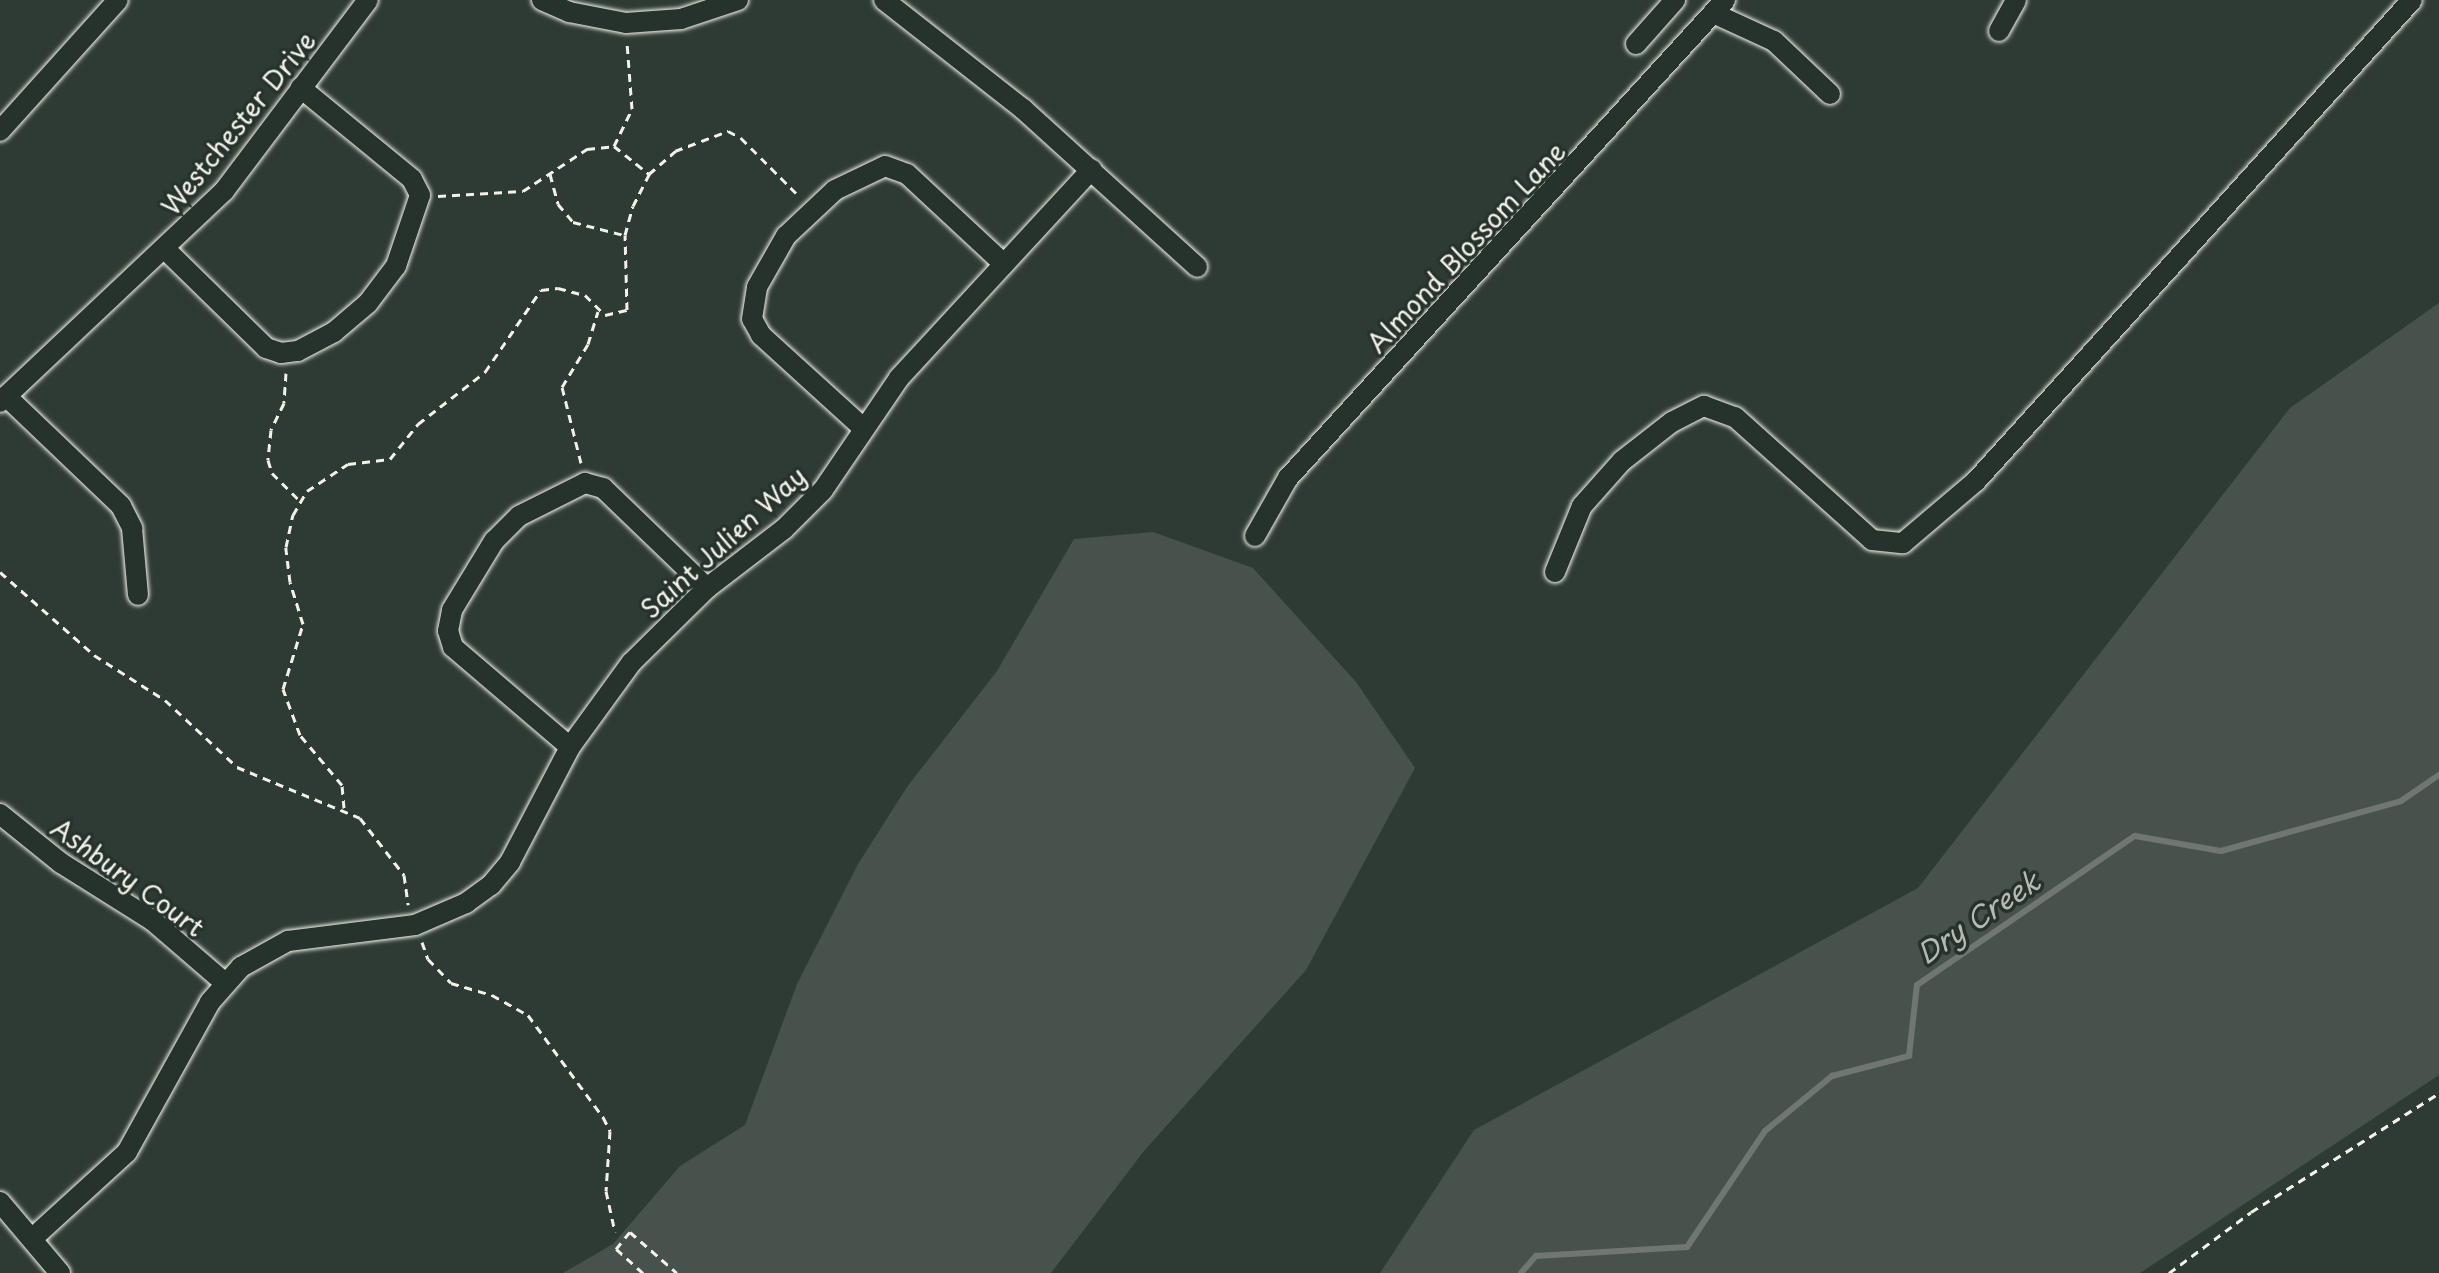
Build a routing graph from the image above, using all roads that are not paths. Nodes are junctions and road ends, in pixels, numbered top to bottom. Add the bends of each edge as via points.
1 (118, 0) edge
2 (368, 0) edge
3 (738, 0) edge
4 (884, 0) edge
5 (1675, 0) edge
6 (2016, 0) edge
7 (2412, 0) edge
8 (544, 1) edge
9 (709, 6) edge
10 (1719, 7) edge
11 (1999, 31) dead end
12 (1636, 44) dead end
13 (301, 88) junction
14 (1830, 94) dead end
15 (0, 131) edge
16 (1092, 169) junction
17 (166, 250) junction
18 (1004, 264) junction
19 (1197, 267) dead end
20 (3, 399) edge
21 (862, 427) junction
22 (1255, 536) dead end
23 (1555, 572) dead end
24 (707, 588) junction
25 (138, 595) dead end
26 (570, 747) junction
27 (0, 814) edge
28 (224, 982) junction
29 (0, 1202) edge
30 (34, 1237) junction
31 (50, 1269) edge

1 - 15 street
2 - 13 street, Westchester Drive
3 - 9 street
4 - 16 street via 973,67
5 - 12 street
6 - 11 street
7 - 23 street via 1976,481 1903,543 1872,540 1735,417 1704,406 1647,441 1592,494
8 - 9 street via 595,20 626,23
10 - 14 street via 1774,41
10 - 22 street, Almond Blossom Lane via 1288,478
13 - 17 street, Westchester Drive via 224,191
13 - 17 street via 412,179 420,195 396,266 368,303 334,332 298,351 281,353 266,348
16 - 18 street, Saint Julien Way
16 - 19 street
17 - 20 street, Westchester Drive
18 - 21 street, Saint Julien Way
18 - 21 street via 907,174 885,166 863,173 810,209 770,259 757,287 752,319 761,335
20 - 25 street via 121,506 132,528
21 - 24 street, Saint Julien Way via 823,490 784,529
24 - 26 street, Saint Julien Way via 631,663
24 - 26 street via 603,488 585,483 519,516 494,541 470,574 448,631 453,647
26 - 28 street, Saint Julien Way via 510,862 466,903 424,922 288,941
27 - 28 street, Ashbury Court via 61,863 153,921
28 - 30 street via 127,1152
29 - 30 street
30 - 31 street

